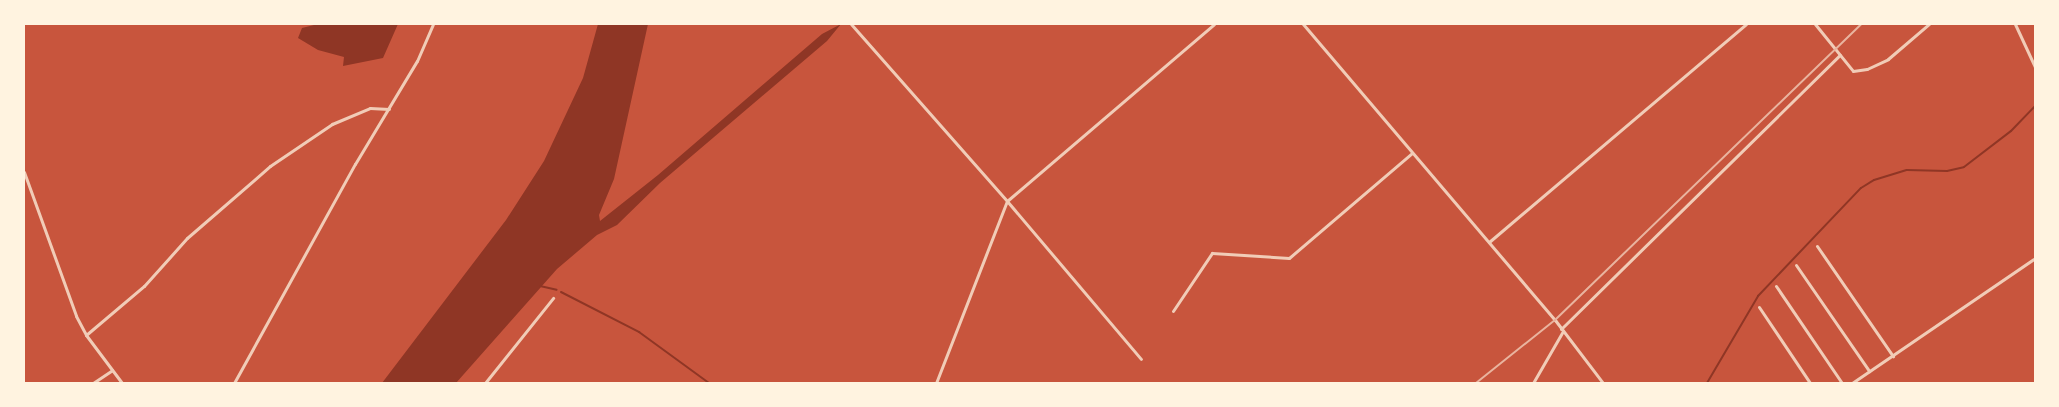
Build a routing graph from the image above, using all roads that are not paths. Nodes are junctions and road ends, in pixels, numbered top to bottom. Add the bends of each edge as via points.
1 (433, 24) edge
2 (1214, 24) edge
3 (1303, 24) edge
4 (1746, 24) edge
5 (1815, 24) edge
6 (1929, 24) edge
7 (2015, 24) edge
8 (852, 25) edge
9 (1840, 55) junction
10 (2035, 67) edge
11 (389, 109) junction
12 (1412, 153) junction
13 (24, 172) edge
14 (1007, 201) junction
15 (1489, 242) junction
16 (1817, 246) dead end
17 (2035, 258) edge
18 (1796, 265) dead end
19 (1776, 286) dead end
20 (553, 298) dead end
21 (1759, 307) dead end
22 (1173, 311) dead end
23 (1562, 330) junction
24 (86, 335) junction
25 (1892, 356) junction
26 (1141, 359) dead end
27 (112, 370) junction
28 (1870, 372) junction
29 (93, 383) edge
30 (122, 383) edge
31 (234, 383) edge
32 (485, 383) edge
33 (936, 383) edge
34 (1533, 383) edge
35 (1603, 383) edge
36 (1810, 383) edge
37 (1842, 383) edge
38 (1852, 383) edge

1 - 11 street via 417,61
2 - 14 street
3 - 12 street
4 - 15 street
5 - 9 street
6 - 9 street via 1888,59 1867,69 1853,71
7 - 10 street
8 - 14 street
9 - 23 street
11 - 24 street via 370,108 332,124 270,166 187,238 144,286
11 - 31 street
12 - 15 street
12 - 22 street via 1289,258 1212,253
13 - 24 street via 72,306
14 - 26 street
14 - 33 street
15 - 23 street
16 - 25 street
17 - 25 street
18 - 28 street
19 - 37 street
20 - 32 street
21 - 36 street
23 - 34 street
23 - 35 street
24 - 27 street
25 - 28 street
27 - 29 street
27 - 30 street
28 - 38 street

